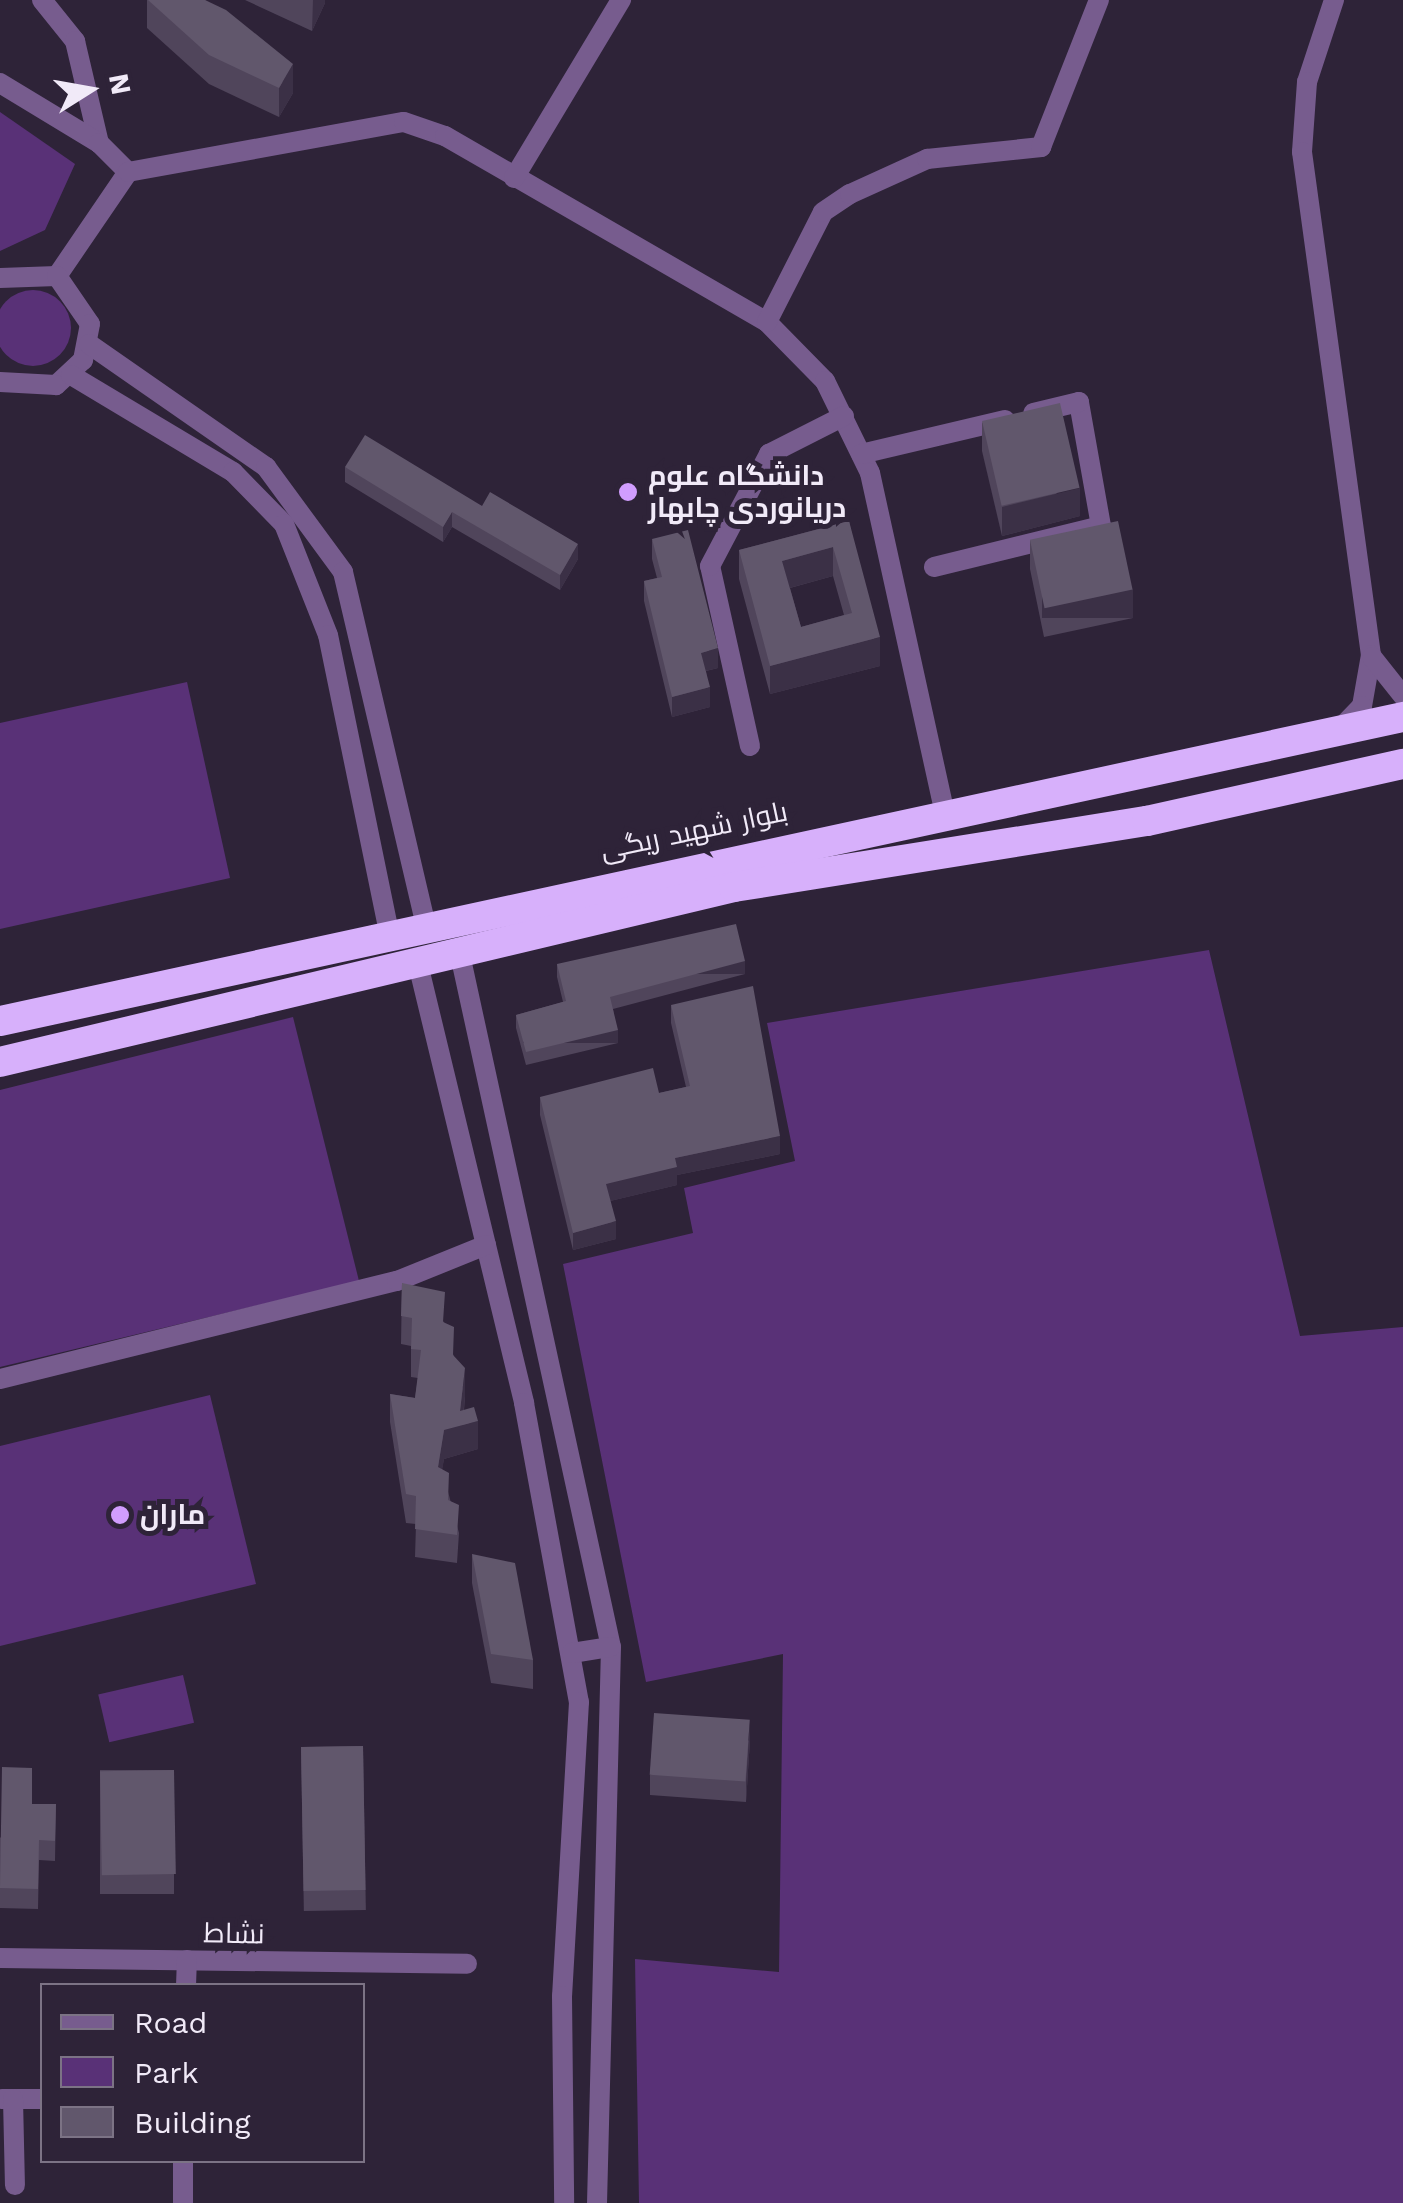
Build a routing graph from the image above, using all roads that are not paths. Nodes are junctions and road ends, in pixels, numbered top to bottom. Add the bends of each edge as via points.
1 (42, 0) edge
2 (621, 0) edge
3 (1099, 0) edge
4 (1334, 0) edge
5 (0, 83) edge
6 (99, 142) junction
7 (128, 172) junction
8 (514, 178) junction
9 (57, 276) junction
10 (0, 278) edge
11 (767, 322) junction
12 (89, 344) junction
13 (71, 374) junction
14 (0, 384) edge
15 (844, 416) junction
16 (861, 454) junction
17 (934, 568) dead end
18 (1371, 655) junction
19 (1403, 696) edge
20 (1403, 716) edge
21 (1335, 734) junction
22 (750, 746) dead end
23 (1403, 764) edge
24 (945, 813) junction
25 (425, 922) junction
26 (389, 931) junction
27 (458, 950) junction
28 (417, 960) junction
29 (469, 1005) junction
30 (433, 1012) junction
31 (0, 1021) edge
32 (0, 1062) edge
33 (486, 1245) junction
34 (0, 1379) edge
35 (611, 1647) junction
36 (572, 1653) junction
37 (0, 1958) edge
38 (187, 1960) junction
39 (467, 1964) dead end
40 (186, 1983) edge
41 (7, 2098) edge
42 (40, 2099) edge
43 (183, 2163) edge
44 (15, 2184) dead end
45 (183, 2203) edge
46 (564, 2203) edge
47 (597, 2203) edge

1 - 6 street via 75,40
2 - 8 street
3 - 11 street via 1041,148 928,160 850,194 824,212
4 - 18 street via 1307,82 1302,152
5 - 6 street
6 - 7 street
7 - 8 street via 392,121 445,136
7 - 9 street
8 - 11 street
9 - 10 street
9 - 12 street via 84,304
11 - 15 street via 826,381
12 - 13 street
12 - 25 street via 266,466 343,572
13 - 14 street via 38,390
13 - 26 street via 233,472 284,524 328,635
15 - 16 street
15 - 22 street via 768,454 710,566
16 - 17 street via 1079,402 1101,526
16 - 24 street
18 - 19 street
18 - 21 street via 1362,706
20 - 21 highway, بلوار شهید ریگی
21 - 24 highway, بلوار شهید ریگی
23 - 27 highway via 1148,822 734,887
24 - 25 highway, بلوار شهید ریگی
25 - 26 highway, بلوار شهید ریگی
26 - 31 highway, بلوار شهید ریگی
27 - 28 highway
27 - 29 street
28 - 30 street
28 - 32 highway
29 - 30 street
29 - 35 street
30 - 33 street
33 - 34 street via 397,1281
33 - 36 street
35 - 36 street
35 - 47 street
36 - 46 street via 579,1738 562,1996
37 - 38 street, نشاط
38 - 39 street, نشاط
38 - 40 street
41 - 42 street
41 - 44 street
43 - 45 street

